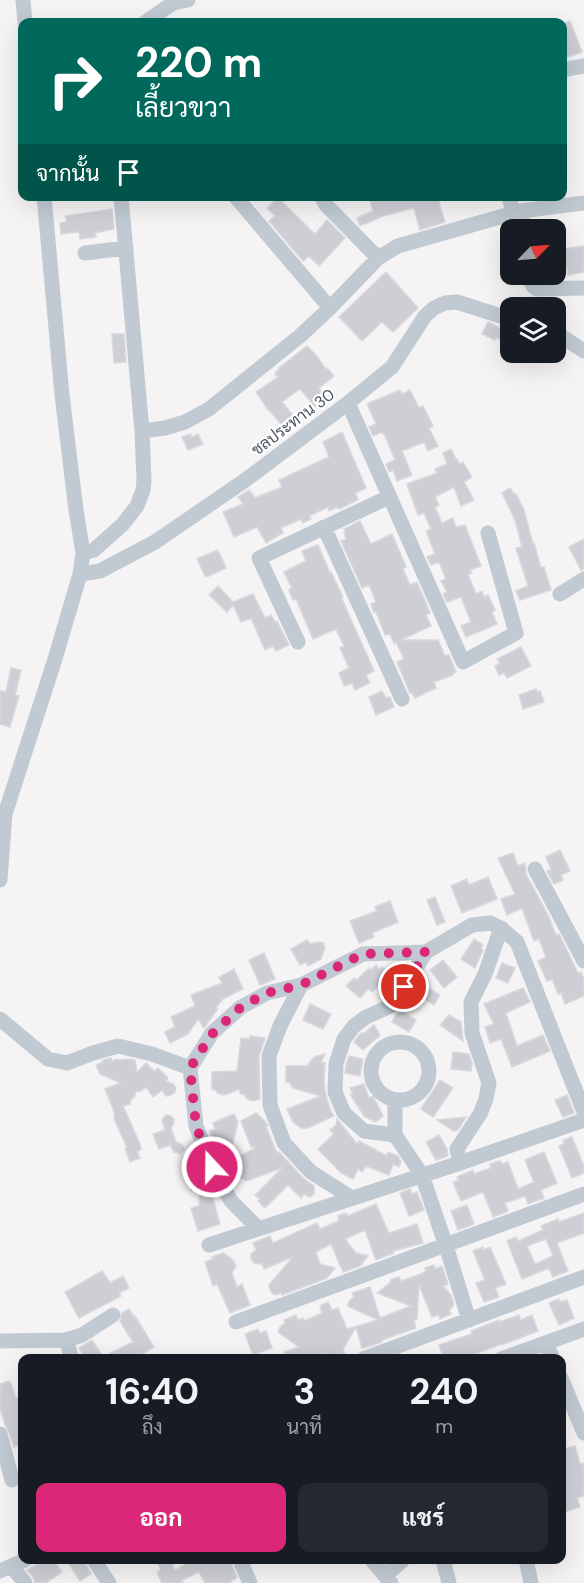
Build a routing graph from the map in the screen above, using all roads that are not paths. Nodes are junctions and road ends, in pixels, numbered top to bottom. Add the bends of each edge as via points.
1 (23, 0) edge
2 (177, 1) edge
3 (25, 18) edge
4 (152, 18) edge
5 (584, 66) edge
6 (567, 69) edge
7 (44, 201) edge
8 (121, 201) edge
9 (239, 201) edge
10 (324, 201) edge
11 (512, 201) edge
12 (584, 203) edge
13 (517, 212) junction
14 (519, 219) edge
15 (126, 248) junction
16 (85, 253) dead end
17 (378, 258) junction
18 (532, 285) edge
19 (584, 288) edge
20 (330, 308) junction
21 (500, 316) edge
22 (566, 339) edge
23 (584, 351) edge
24 (348, 403) junction
25 (142, 431) junction
26 (388, 497) junction
27 (324, 527) junction
28 (488, 533) dead end
29 (83, 553) junction
30 (80, 574) junction
31 (584, 579) edge
32 (560, 594) dead end
33 (298, 642) dead end
34 (402, 699) dead end
35 (535, 869) dead end
36 (0, 880) edge
37 (501, 928) junction
38 (426, 952) junction
39 (584, 961) edge
40 (301, 985) junction
41 (0, 1018) edge
42 (190, 1068) junction
43 (394, 1100) dead end
44 (584, 1112) edge
45 (584, 1120) edge
46 (395, 1135) junction
47 (460, 1163) junction
48 (422, 1175) junction
49 (584, 1194) edge
50 (352, 1198) junction
51 (258, 1228) junction
52 (208, 1245) dead end
53 (446, 1246) junction
54 (584, 1277) edge
55 (113, 1315) dead end
56 (469, 1320) junction
57 (236, 1322) dead end
58 (584, 1329) edge
59 (66, 1340) junction
60 (0, 1341) edge
61 (546, 1344) junction
62 (70, 1354) edge
63 (377, 1354) edge
64 (516, 1354) edge
65 (551, 1354) edge
66 (566, 1390) edge
67 (584, 1433) edge
68 (0, 1434) edge
69 (11, 1480) edge
70 (97, 1564) edge
71 (242, 1564) edge
72 (375, 1564) edge
73 (400, 1564) edge
74 (444, 1564) edge
75 (527, 1564) edge
76 (12, 1566) edge
77 (388, 1579) edge
78 (25, 1583) edge
79 (109, 1583) edge
80 (250, 1583) edge
81 (449, 1583) edge
82 (531, 1583) edge

1 - 3 street
2 - 4 street
5 - 6 street
7 - 29 street via 62,395
8 - 15 street
9 - 20 street
10 - 17 street
11 - 13 street
12 - 13 street
13 - 14 street
13 - 17 street via 398,246
15 - 16 street
15 - 25 street
17 - 20 street
18 - 19 street via 537,289
20 - 25 street via 209,409 185,422
21 - 24 street, ชลประทาน 30 via 457,302 434,308 392,367
22 - 23 street
24 - 26 street
24 - 30 street, ชลประทาน 30 via 155,542 100,571
25 - 29 street via 144,480 136,506 107,539
26 - 27 street
26 - 28 street via 463,662 516,633
27 - 33 street via 259,558
27 - 34 street
29 - 30 street
30 - 36 street via 5,814
31 - 32 street
35 - 39 street
37 - 38 street via 490,923 472,925
37 - 44 street via 517,942
37 - 47 street via 471,1002 472,1033 489,1083 480,1114 457,1149
38 - 40 street via 363,954
38 - 46 street via 393,1005 366,1017 349,1032 336,1064 335,1092 344,1113 364,1131
40 - 42 street via 267,993 241,1007 212,1034
40 - 50 street via 269,1056 270,1105 284,1143 311,1172
41 - 42 street via 48,1059 67,1063 118,1046
42 - 51 street via 196,1126 212,1167 231,1201
43 - 46 street
45 - 47 street
46 - 48 street
47 - 48 street
48 - 50 street
48 - 53 street
49 - 53 street
50 - 51 street
51 - 52 street
53 - 56 street
53 - 57 street
54 - 56 street
55 - 59 street via 82,1335
56 - 63 street
58 - 61 street
59 - 60 street
59 - 62 street
61 - 64 street
61 - 65 street
66 - 67 street
68 - 69 street
70 - 79 street
71 - 80 street
72 - 77 street
73 - 77 street
74 - 81 street
75 - 82 street
76 - 78 street

